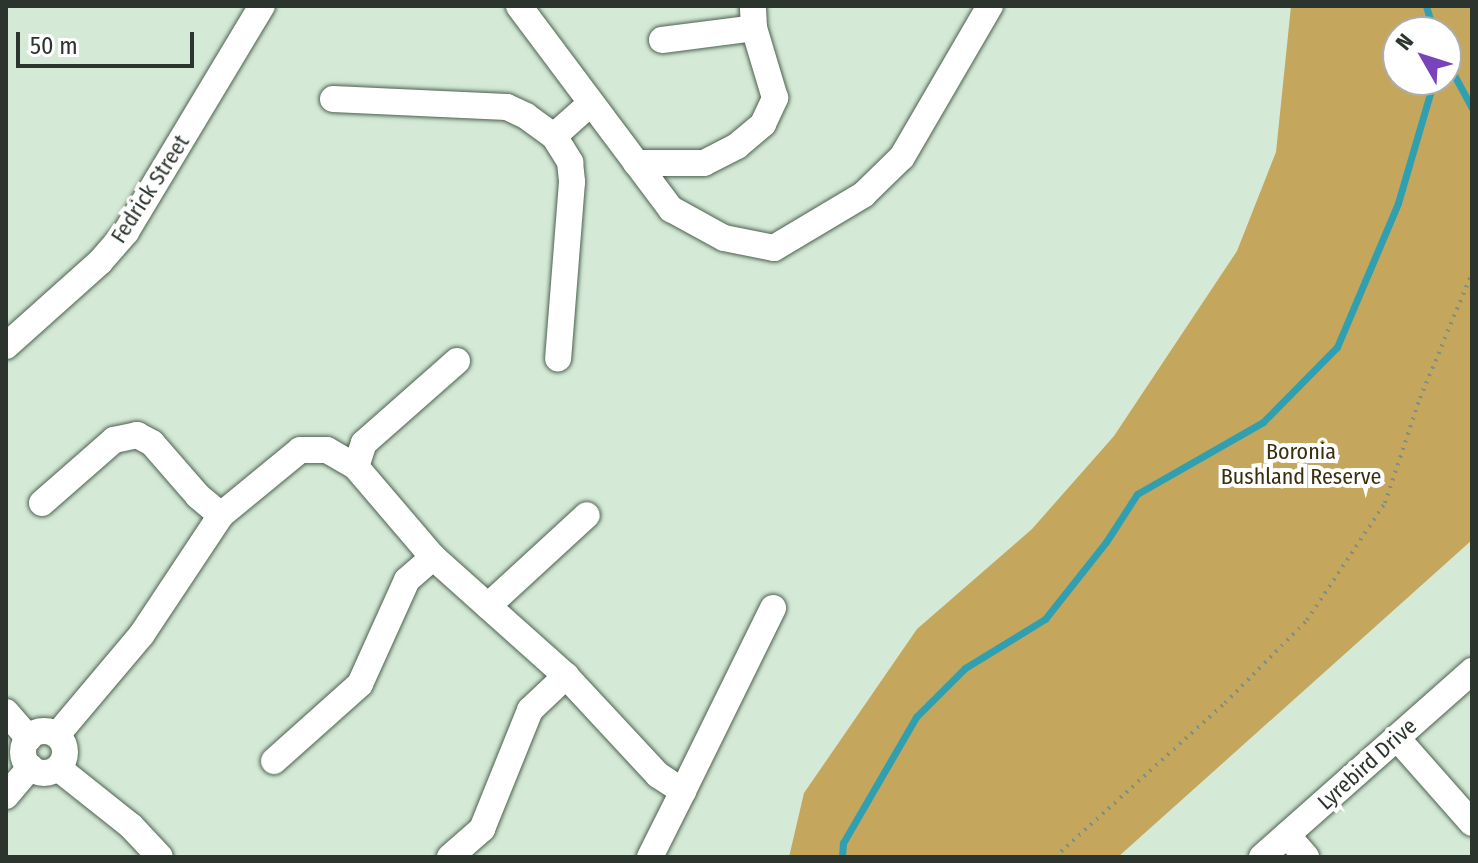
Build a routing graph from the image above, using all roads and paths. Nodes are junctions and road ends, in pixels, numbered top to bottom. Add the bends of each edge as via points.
1 (262, 6) edge
2 (519, 6) edge
3 (990, 6) edge
4 (754, 17) edge
5 (662, 40) dead end
6 (333, 99) dead end
7 (590, 104) junction
8 (554, 136) junction
9 (636, 163) junction
10 (1472, 273) edge
11 (6, 346) edge
12 (558, 358) dead end
13 (457, 361) dead end
14 (356, 467) junction
15 (42, 503) dead end
16 (221, 515) junction
17 (587, 515) dead end
18 (433, 557) junction
19 (488, 606) junction
20 (773, 608) dead end
21 (1472, 671) edge
22 (566, 676) junction
23 (6, 712) edge
24 (57, 735) junction
25 (29, 738) junction
26 (1397, 738) junction
27 (274, 761) dead end
28 (30, 767) junction
29 (58, 768) junction
30 (683, 791) junction
31 (6, 796) edge
32 (1472, 823) edge
33 (1287, 835) junction
34 (160, 857) edge
35 (450, 857) edge
36 (650, 857) edge
37 (1055, 857) edge
38 (1262, 857) edge
39 (1306, 857) edge

1 - 11 street, Fedrick Street via 126,232
2 - 7 street
3 - 9 street via 902,157 863,195 774,248 724,238 671,209
4 - 5 street
4 - 9 street via 775,98 763,124 737,146 704,163
6 - 8 street via 507,107
7 - 8 street
7 - 9 street
8 - 12 street via 570,162 572,182
10 - 37 path via 1420,398 1385,503 1307,620 1225,703
13 - 14 street via 364,443
14 - 16 street via 327,450 300,450
14 - 18 street
15 - 16 street via 114,440 137,435 152,443
16 - 24 street via 142,634
17 - 19 street
18 - 19 street
18 - 27 street via 407,580 360,684
19 - 22 street
20 - 30 street
21 - 26 street, Lyrebird Drive
22 - 30 street via 658,775
22 - 35 street via 530,710 482,829
23 - 25 street
24 - 25 street via 43,732
24 - 29 street via 66,752
25 - 28 street via 23,754
26 - 32 street
26 - 33 street, Lyrebird Drive
28 - 29 street via 41,773
28 - 31 street
29 - 34 street via 131,826
30 - 36 street
33 - 38 street, Lyrebird Drive
33 - 39 street

